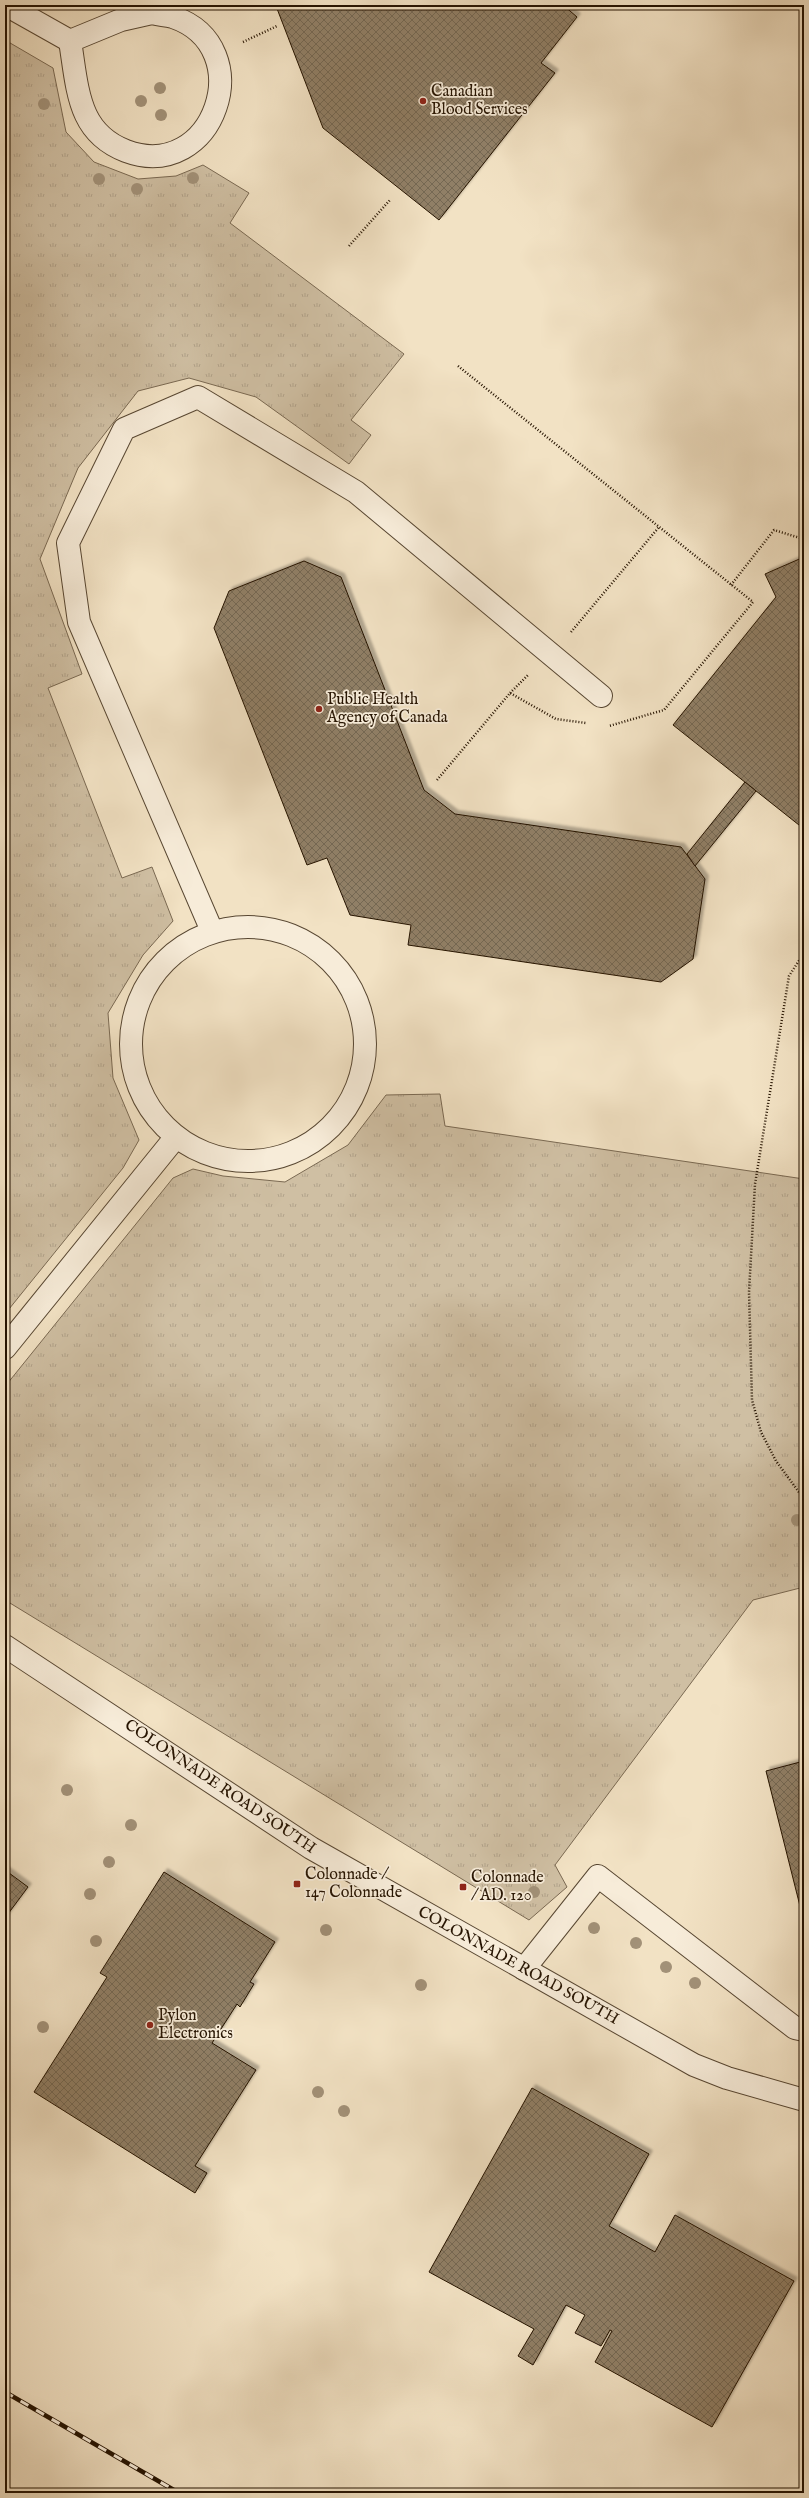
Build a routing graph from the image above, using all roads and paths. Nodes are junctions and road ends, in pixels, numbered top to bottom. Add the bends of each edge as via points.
1 (6, 5) edge
2 (277, 26) dead end
3 (70, 41) junction
4 (214, 55) junction
5 (390, 200) dead end
6 (349, 246) dead end
7 (458, 366) dead end
8 (659, 527) junction
9 (804, 533) edge
10 (731, 585) junction
11 (550, 653) junction
12 (510, 693) junction
13 (601, 696) dead end
14 (587, 723) dead end
15 (603, 725) dead end
16 (438, 780) dead end
17 (212, 931) junction
18 (804, 953) edge
19 (175, 1138) junction
20 (5, 1348) edge
21 (804, 1499) edge
22 (5, 1646) edge
23 (524, 1970) junction
24 (804, 2030) edge
25 (804, 2100) edge

1 - 3 street
2 - 4 path
3 - 4 street via 121,20 152,13 173,17 192,27
3 - 4 street via 86,115 98,133 115,147 135,154 157,156 178,150 196,139 210,123 218,103 221,82
5 - 6 path
7 - 8 path
8 - 10 path
8 - 11 path via 573,630
9 - 10 path via 800,538 774,530
10 - 15 path via 753,602 664,710 611,726
11 - 12 path
11 - 13 street
11 - 17 street via 356,492 198,397 124,429 68,543 79,622
12 - 14 path via 556,719
12 - 16 path
17 - 19 street via 174,951 146,983 131,1023 132,1066 142,1093 147,1106
17 - 19 street via 246,926 279,930 316,948 336,966 355,995 365,1027 365,1062 352,1100 327,1133 292,1154 252,1163 212,1157
18 - 21 path via 789,976 755,1184 749,1292 752,1400 762,1432 776,1461
19 - 20 street
22 - 23 street, COLONNADE ROAD SOUTH via 311,1848
23 - 24 street via 598,1876 795,2028
23 - 25 street, COLONNADE ROAD SOUTH via 694,2065 726,2078

